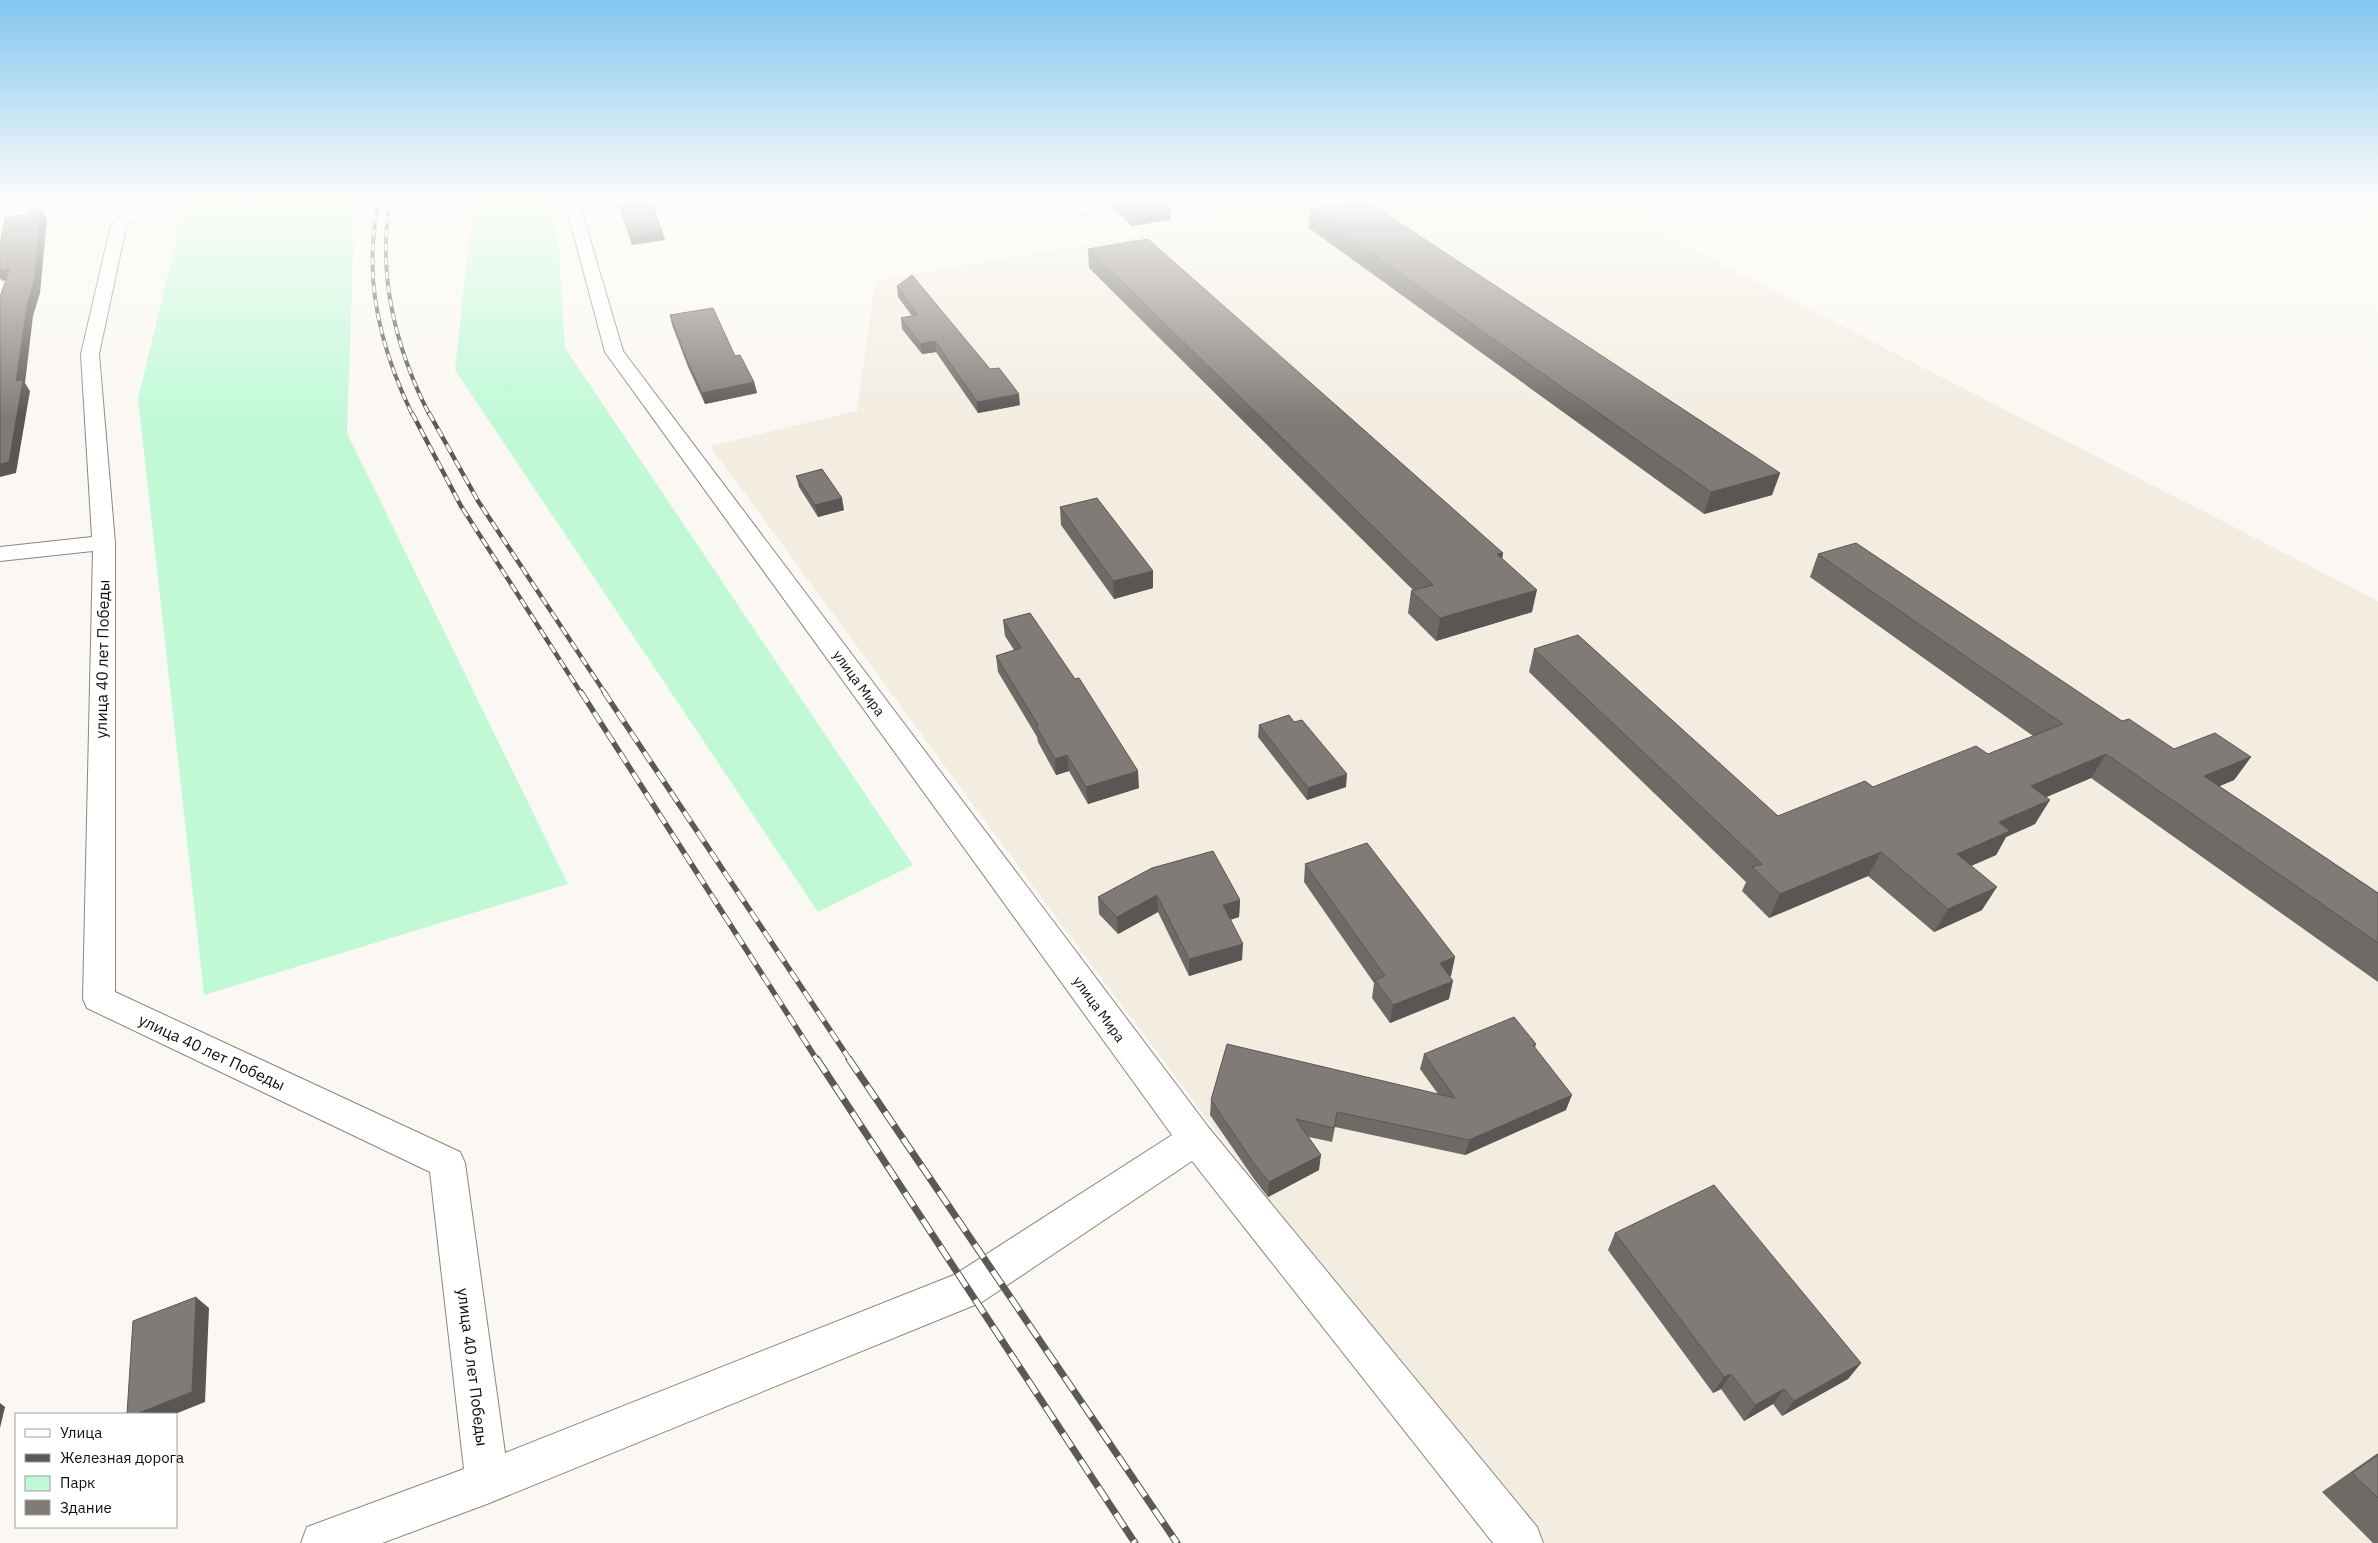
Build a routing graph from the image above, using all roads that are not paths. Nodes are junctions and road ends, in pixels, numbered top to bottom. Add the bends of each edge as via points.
1 (108, 274) edge
2 (592, 274) edge
3 (104, 542) junction
4 (0, 554) edge
5 (1196, 1140) junction
6 (487, 1482) junction
7 (345, 1539) edge
8 (1521, 1543) edge

1 - 3 street, улица 40 лет Победы via 90,354
2 - 5 street, улица Мира via 614,352
3 - 4 street
3 - 6 street, улица 40 лет Победы via 99,998 447,1163
5 - 6 street via 968,1288
5 - 8 street, улица Мира
6 - 7 street

